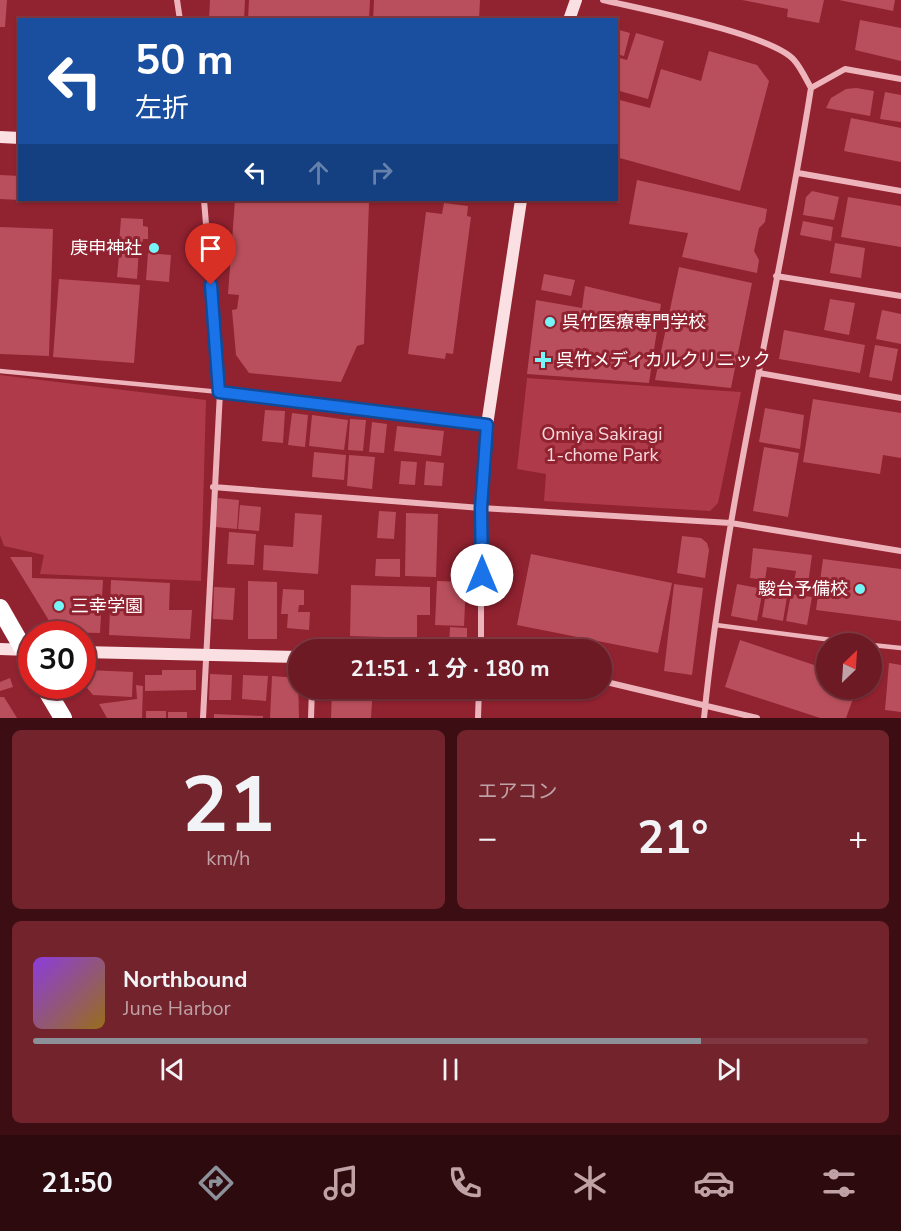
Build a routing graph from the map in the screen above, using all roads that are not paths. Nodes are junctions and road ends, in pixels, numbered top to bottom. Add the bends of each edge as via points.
1 (177, 0) edge
2 (576, 0) edge
3 (603, 0) edge
4 (180, 18) edge
5 (570, 18) edge
6 (901, 79) edge
7 (811, 88) junction
8 (0, 137) edge
9 (18, 138) edge
10 (798, 173) junction
11 (901, 191) edge
12 (204, 201) edge
13 (521, 201) edge
14 (776, 276) junction
15 (901, 296) edge
16 (0, 371) edge
17 (759, 373) junction
18 (219, 392) junction
19 (901, 398) edge
20 (487, 425) junction
21 (213, 487) junction
22 (481, 508) junction
23 (730, 523) junction
24 (901, 551) edge
25 (0, 608) edge
26 (716, 625) junction
27 (18, 637) edge
28 (816, 638) edge
29 (482, 639) edge
30 (882, 646) edge
31 (901, 648) edge
32 (0, 649) edge
33 (96, 652) edge
34 (18, 653) edge
35 (208, 655) junction
36 (288, 657) edge
37 (612, 683) edge
38 (52, 699) edge
39 (312, 699) edge
40 (479, 699) edge
41 (705, 704) junction
42 (63, 718) edge
43 (203, 718) edge
44 (311, 718) edge
45 (478, 718) edge
46 (704, 718) edge
47 (757, 718) edge

1 - 4 street
2 - 5 street
3 - 7 street via 767,43 794,59
6 - 7 street via 845,69
7 - 10 street
8 - 9 street
10 - 11 street
10 - 14 street
12 - 18 street
13 - 20 street
14 - 15 street
14 - 17 street
16 - 18 lane
17 - 19 street
17 - 23 street
18 - 20 street
18 - 21 street
20 - 22 street
21 - 22 street
21 - 35 street
22 - 23 street
22 - 29 street
23 - 24 street
23 - 26 street
25 - 27 highway
26 - 28 lane
26 - 41 street
30 - 31 lane
32 - 34 street
33 - 35 street
35 - 36 street
35 - 43 street
37 - 41 street
38 - 42 highway
39 - 44 street
40 - 45 street
41 - 46 street
41 - 47 street

